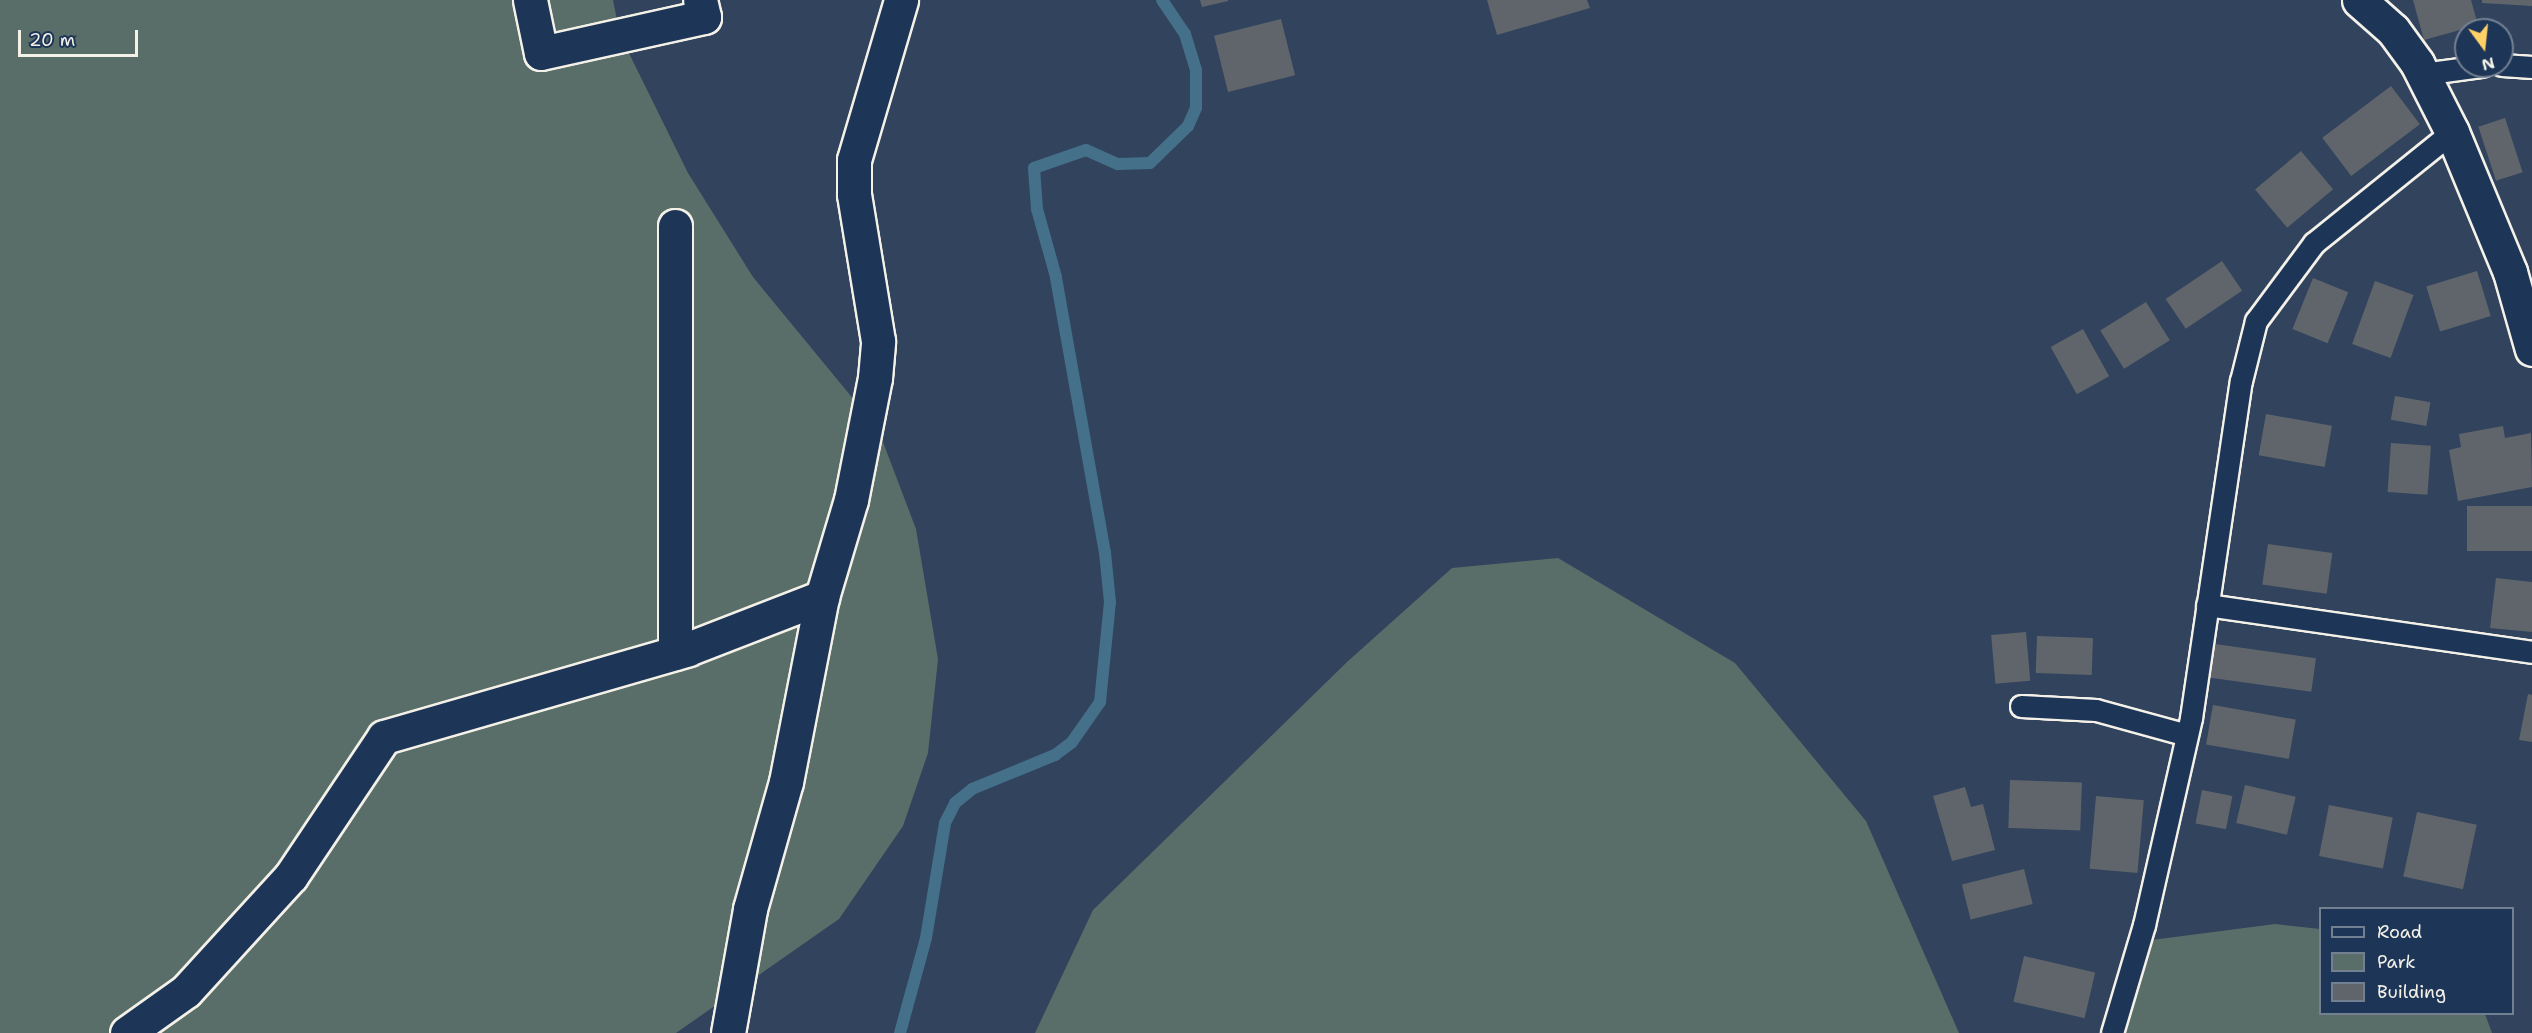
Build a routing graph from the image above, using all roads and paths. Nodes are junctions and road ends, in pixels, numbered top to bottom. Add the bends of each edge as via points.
1 (530, 0) edge
2 (700, 0) edge
3 (901, 0) edge
4 (2359, 0) edge
5 (2514, 66) edge
6 (2532, 68) edge
7 (2454, 70) edge
8 (2422, 75) junction
9 (2452, 132) junction
10 (675, 226) dead end
11 (2532, 349) edge
12 (822, 597) junction
13 (2206, 605) junction
14 (2532, 652) edge
15 (675, 653) junction
16 (2020, 706) dead end
17 (2187, 735) junction
18 (127, 1033) edge
19 (728, 1033) edge
20 (2112, 1033) edge

1 - 2 street via 541,53 704,17
3 - 12 street via 854,160 854,194 878,341 851,500
4 - 8 street via 2393,30
5 - 6 lane
7 - 8 lane
8 - 9 street
9 - 11 street via 2510,272
9 - 13 lane via 2314,243 2256,321
10 - 15 street
12 - 15 street
12 - 19 street via 786,782 750,909
13 - 14 lane
13 - 17 lane
15 - 18 street via 384,737 291,876 186,991
16 - 17 lane via 2096,710
17 - 20 lane via 2144,925

